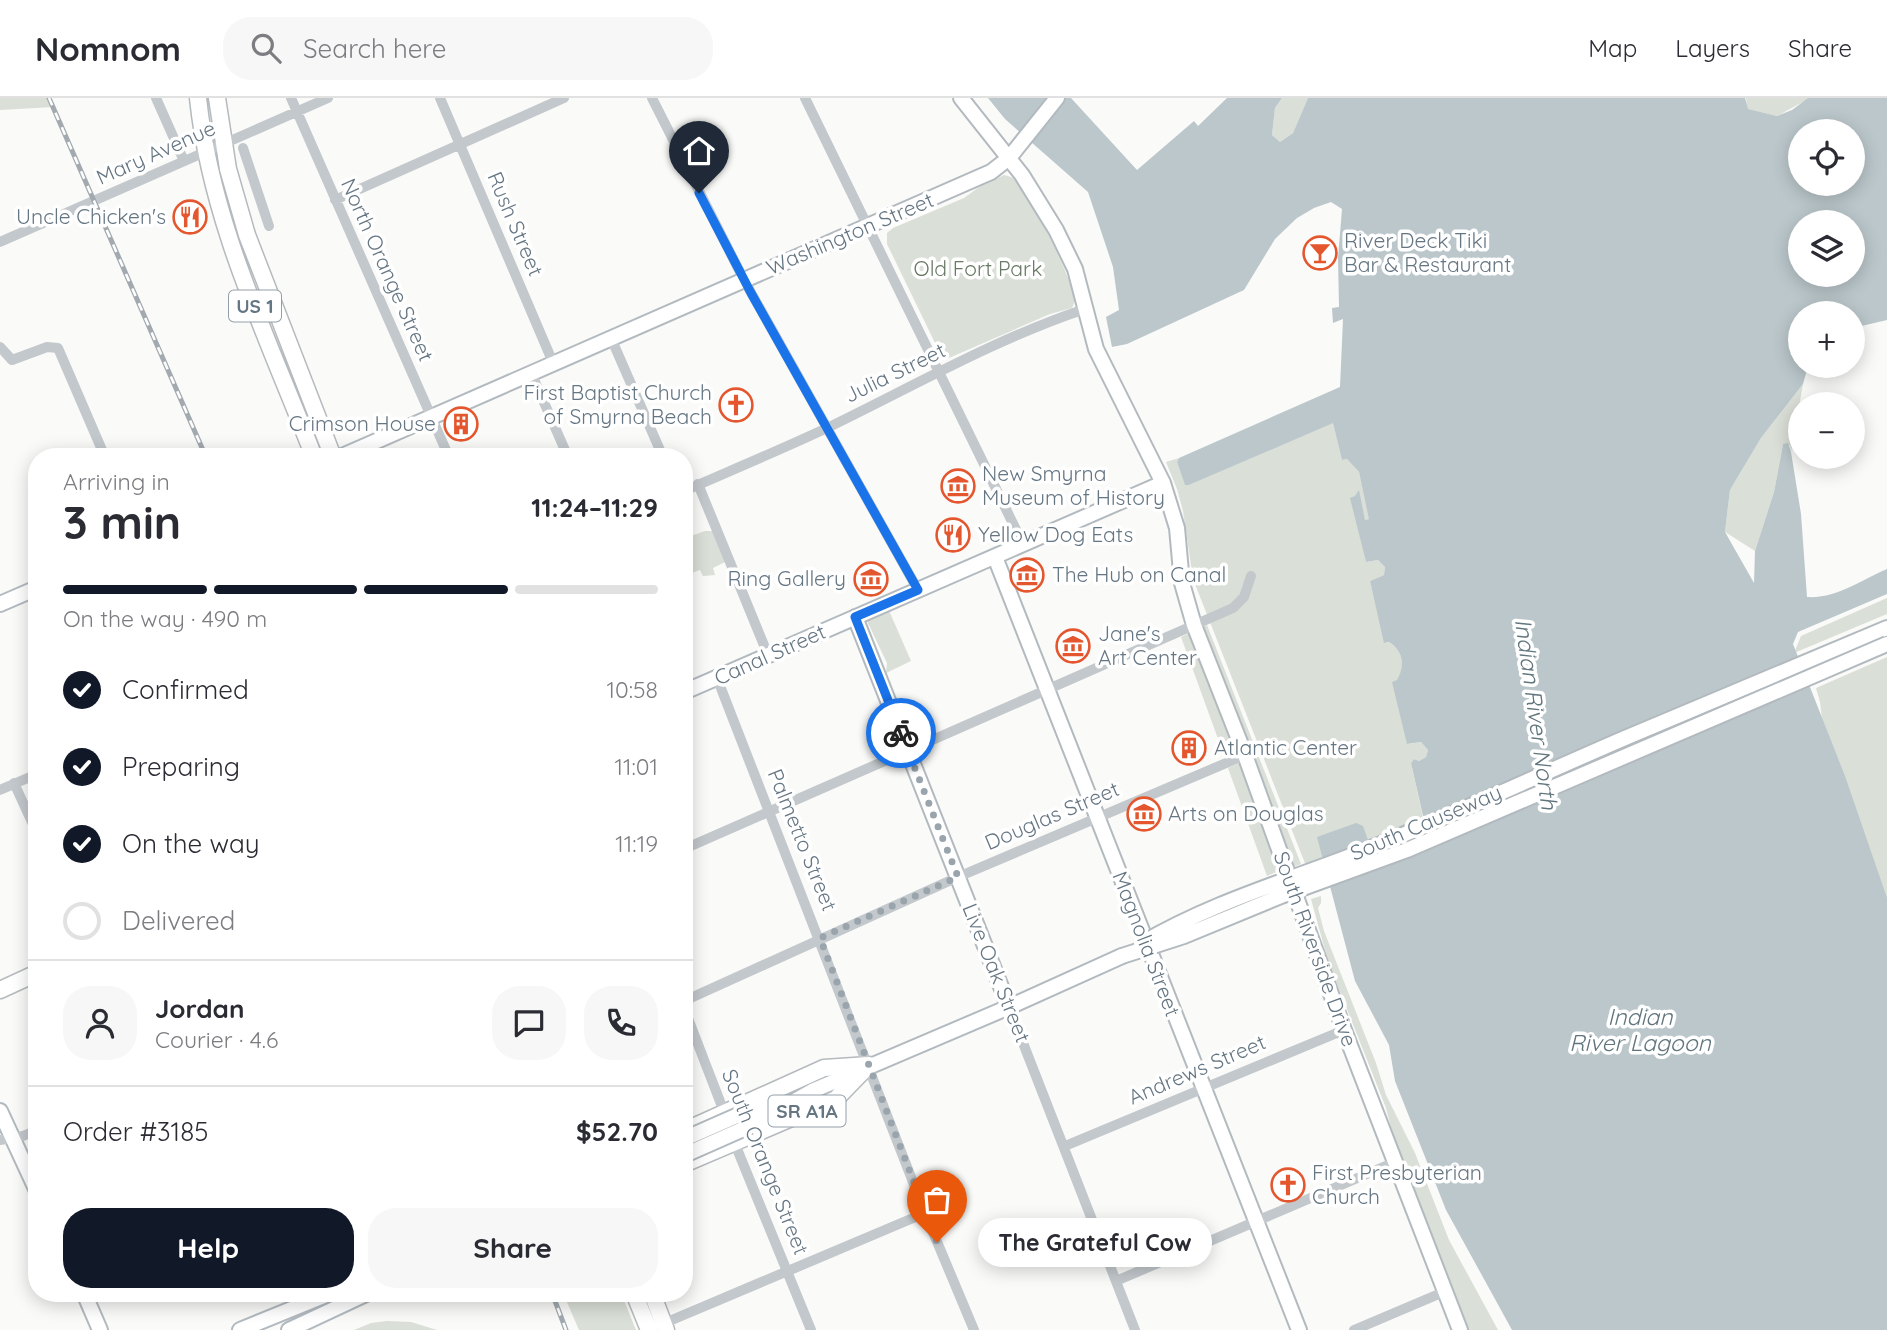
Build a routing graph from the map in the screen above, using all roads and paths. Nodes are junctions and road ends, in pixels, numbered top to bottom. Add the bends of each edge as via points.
1 (156, 98) edge
2 (198, 98) edge
3 (217, 98) edge
4 (291, 98) edge
5 (328, 98) edge
6 (440, 98) edge
7 (564, 98) edge
8 (652, 98) edge
9 (805, 98) edge
10 (961, 98) edge
11 (1057, 98) edge
12 (297, 112) junction
13 (223, 144) junction
14 (460, 146) junction
15 (243, 148) dead end
16 (206, 152) junction
17 (1009, 158) junction
18 (184, 161) junction
19 (335, 200) junction
20 (269, 226) dead end
21 (868, 227) junction
22 (0, 242) edge
23 (744, 280) junction
24 (1085, 309) junction
25 (611, 338) junction
26 (0, 347) edge
27 (554, 365) junction
28 (938, 372) junction
29 (532, 375) junction
30 (432, 418) junction
31 (826, 428) junction
32 (101, 448) edge
33 (311, 448) edge
34 (330, 448) edge
35 (361, 448) edge
36 (445, 448) edge
37 (564, 448) edge
38 (659, 448) edge
39 (1163, 483) junction
40 (698, 484) junction
41 (693, 486) edge
42 (1023, 544) junction
43 (995, 557) junction
44 (1251, 576) dead end
45 (918, 590) junction
46 (28, 592) edge
47 (0, 604) edge
48 (855, 617) junction
49 (1194, 625) junction
50 (1887, 628) edge
51 (1887, 644) edge
52 (768, 655) junction
53 (717, 678) junction
54 (693, 688) edge
55 (1045, 689) junction
56 (908, 751) junction
57 (1245, 755) junction
58 (28, 778) edge
59 (14, 783) junction
60 (0, 790) edge
61 (769, 811) junction
62 (28, 813) edge
63 (1096, 818) junction
64 (693, 845) edge
65 (958, 877) junction
66 (820, 938) junction
67 (1122, 956) junction
68 (28, 977) edge
69 (0, 990) edge
70 (693, 997) edge
71 (1009, 1007) junction
72 (1344, 1030) junction
73 (693, 1032) edge
74 (869, 1065) junction
75 (1202, 1088) junction
76 (0, 1111) edge
77 (724, 1112) junction
78 (747, 1120) junction
79 (693, 1126) edge
80 (28, 1134) edge
81 (693, 1136) edge
82 (6, 1139) edge
83 (734, 1142) junction
84 (1065, 1146) junction
85 (693, 1150) edge
86 (693, 1160) edge
87 (1395, 1162) junction
88 (28, 1176) edge
89 (925, 1213) junction
90 (1258, 1222) junction
91 (787, 1269) junction
92 (1116, 1281) junction
93 (1446, 1291) junction
94 (87, 1302) edge
95 (309, 1302) edge
96 (349, 1302) edge
97 (640, 1302) edge
98 (653, 1302) edge
99 (657, 1328) edge
100 (100, 1330) edge
101 (240, 1330) edge
102 (289, 1330) edge
103 (811, 1330) edge
104 (974, 1330) edge
105 (1135, 1330) edge
106 (1299, 1330) edge
107 (1354, 1330) edge
108 (1460, 1330) edge

1 - 18 street
2 - 16 main road, US 1
3 - 13 main road, US 1
4 - 12 street, North Orange Street
5 - 12 street, Mary Avenue
6 - 14 street, Rush Street
7 - 14 street
8 - 23 street
9 - 21 street
10 - 17 main road, South Riverside Drive
11 - 17 main road, Washington Street
12 - 13 street, Mary Avenue
12 - 19 street, North Orange Street
13 - 16 street, Mary Avenue
13 - 34 main road, US 1 via 249,240
14 - 19 street
14 - 27 street, Rush Street
15 - 20 street
16 - 18 street, Mary Avenue
16 - 33 main road, US 1 via 234,251
17 - 21 main road, Washington Street via 991,173
17 - 24 main road, South Riverside Drive via 1066,249
18 - 22 street, Mary Avenue
19 - 30 street, North Orange Street
21 - 23 main road, Washington Street
21 - 28 street
23 - 25 main road, Washington Street
23 - 31 street
24 - 28 street, Julia Street
24 - 39 main road, South Riverside Drive via 1096,349
25 - 27 main road, Washington Street
25 - 38 street
26 - 32 street via 12,360 47,347 58,348
27 - 29 main road, Washington Street
28 - 31 street, Julia Street
28 - 42 street
29 - 30 main road, Washington Street
29 - 37 street
30 - 35 main road, Washington Street
30 - 36 street, North Orange Street
31 - 40 street, Julia Street
31 - 45 street
39 - 42 main road, Canal Street
39 - 49 main road, South Riverside Drive via 1177,528 1182,583
40 - 41 street, Julia Street
40 - 52 street
42 - 43 main road, Canal Street
43 - 45 main road, Canal Street
43 - 55 main road, Magnolia Street
44 - 49 street via 1244,597 1233,608
45 - 48 main road, Canal Street
46 - 47 main road
48 - 52 main road, Canal Street
48 - 56 main road, Live Oak Street
49 - 55 street
49 - 57 main road, South Riverside Drive
50 - 67 main road, South Causeway / SR A1A, bridge via 1403,835 1215,906
51 - 67 main road, South Causeway / SR A1A, bridge via 1406,850
52 - 53 main road, Canal Street
53 - 54 main road, Canal Street
53 - 61 street, Palmetto Street
55 - 56 street
55 - 63 main road, Magnolia Street
56 - 61 street
56 - 65 main road, Live Oak Street
57 - 63 street, Douglas Street
57 - 72 main road, South Riverside Drive
58 - 59 street
59 - 60 street
59 - 62 street
61 - 64 street
61 - 66 street, Palmetto Street
63 - 65 street, Douglas Street
63 - 75 main road, Magnolia Street
65 - 66 street, Douglas Street
65 - 71 main road, Live Oak Street
66 - 70 street, Douglas Street
66 - 74 street, Palmetto Street
67 - 71 main road, South Causeway / SR A1A
68 - 69 main road
71 - 74 main road, SR A1A
71 - 84 street, Live Oak Street
72 - 75 street, Andrews Street
72 - 87 main road, South Riverside Drive
73 - 77 street, South Orange Street
74 - 77 main road, SR A1A via 824,1068
74 - 78 main road
74 - 83 main road, SR A1A via 836,1099
74 - 89 street, Palmetto Street
75 - 84 street, Andrews Street
75 - 90 main road, Magnolia Street
76 - 82 main road
77 - 79 main road, SR A1A
77 - 83 street, South Orange Street
78 - 81 main road, bridge
78 - 85 main road, bridge
80 - 82 street
82 - 88 main road
83 - 86 main road, SR A1A
83 - 91 street, South Orange Street
84 - 92 street, Live Oak Street
87 - 90 street
87 - 93 main road, South Riverside Drive
89 - 91 street
89 - 104 street, Palmetto Street
90 - 92 street
90 - 106 main road, Magnolia Street
91 - 99 street
91 - 103 street, South Orange Street
92 - 105 street, Live Oak Street
93 - 107 street
93 - 108 main road, South Riverside Drive
94 - 100 main road
95 - 101 main road
96 - 102 main road
97 - 99 main road
98 - 99 main road

